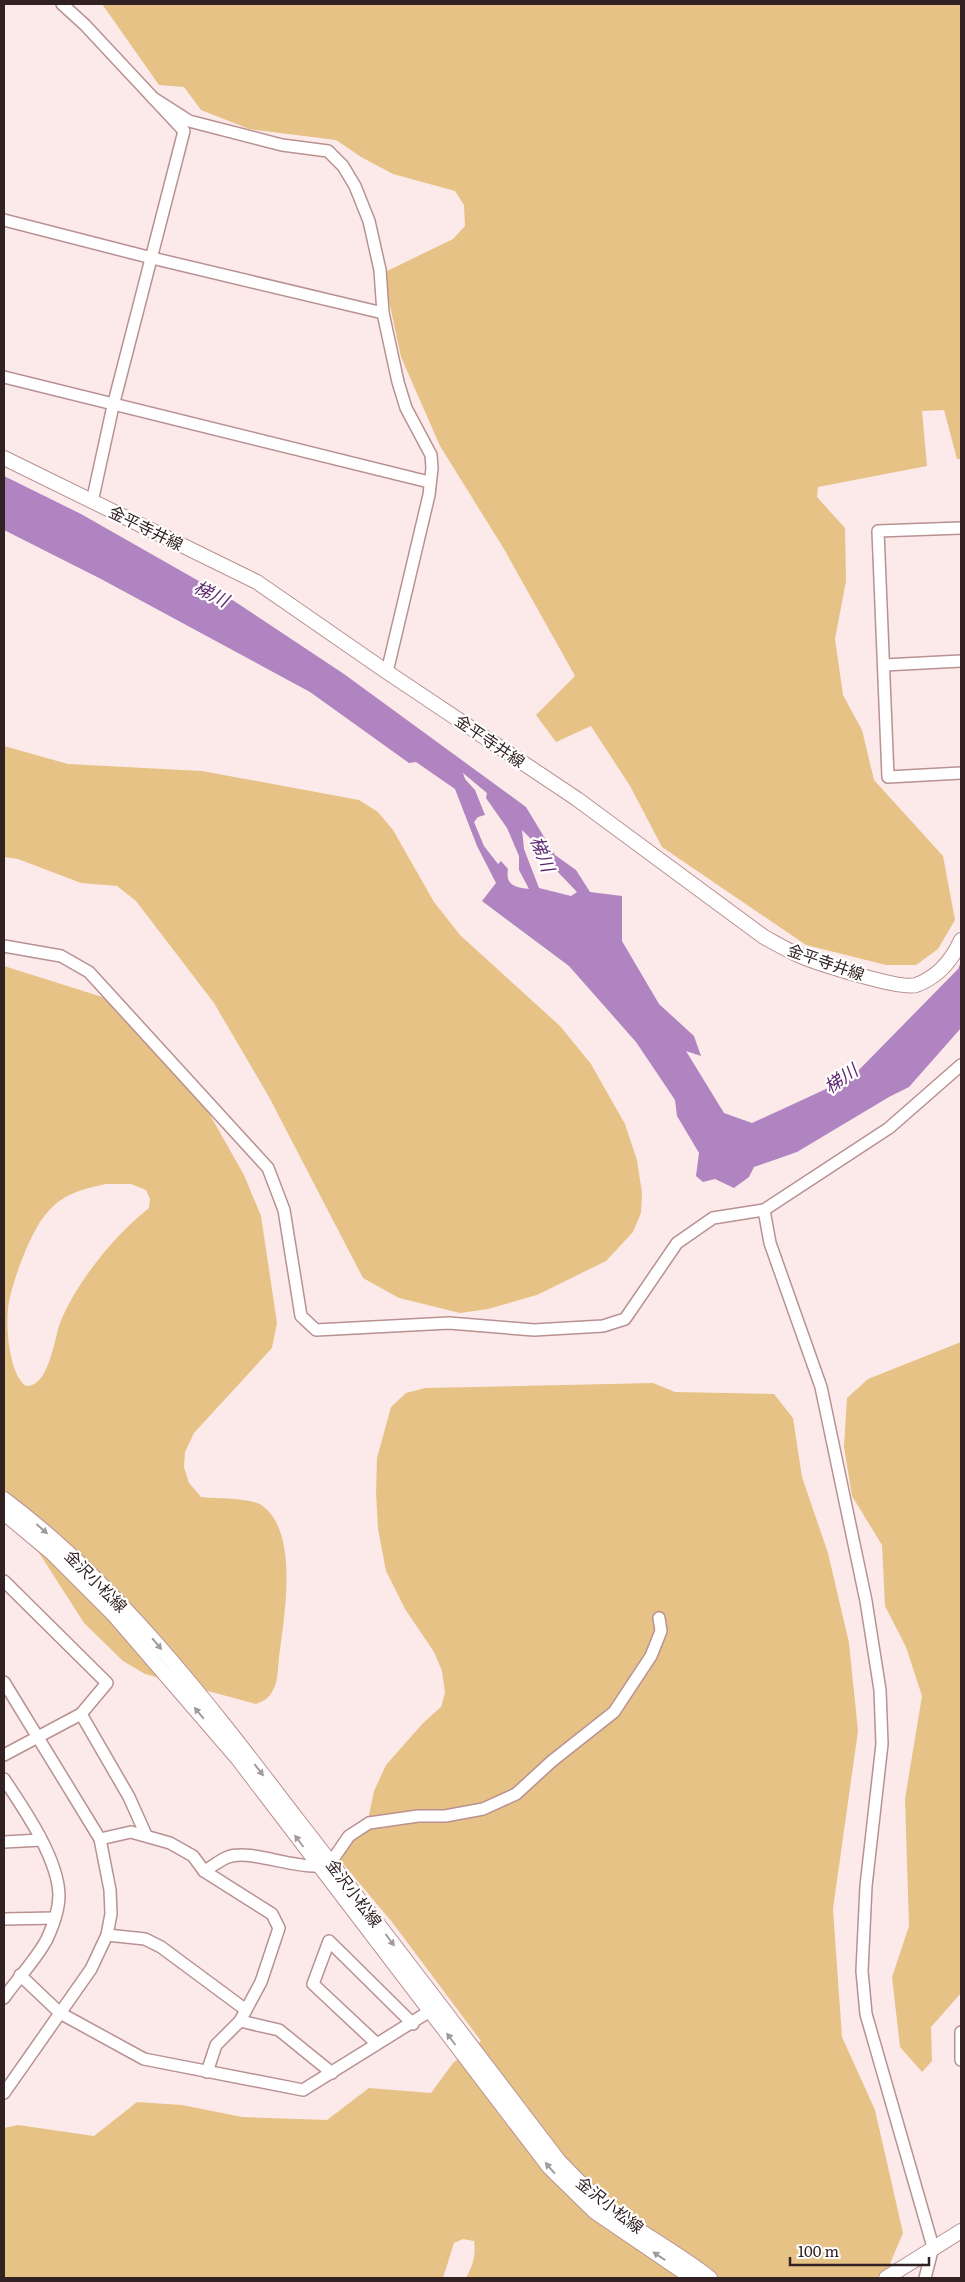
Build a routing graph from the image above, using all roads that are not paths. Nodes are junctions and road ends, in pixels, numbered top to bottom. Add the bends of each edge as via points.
1 (62, 4) edge
2 (153, 98) junction
3 (4, 220) edge
4 (152, 258) junction
5 (383, 313) junction
6 (4, 377) edge
7 (113, 406) junction
8 (4, 458) edge
9 (429, 482) junction
10 (92, 502) junction
11 (961, 528) edge
12 (961, 661) edge
13 (884, 665) junction
14 (387, 672) junction
15 (961, 773) edge
16 (961, 940) edge
17 (4, 946) edge
18 (961, 1065) edge
19 (764, 1210) junction
20 (4, 1499) edge
21 (4, 1513) edge
22 (4, 1581) edge
23 (658, 1618) dead end
24 (4, 1682) edge
25 (81, 1714) junction
26 (38, 1736) junction
27 (4, 1755) edge
28 (4, 1779) edge
29 (146, 1835) junction
30 (100, 1839) junction
31 (41, 1840) junction
32 (4, 1842) edge
33 (325, 1864) junction
34 (204, 1871) junction
35 (55, 1918) junction
36 (4, 1919) edge
37 (108, 1935) junction
38 (20, 1975) junction
39 (4, 1998) edge
40 (246, 2010) junction
41 (430, 2011) junction
42 (60, 2013) junction
43 (240, 2021) junction
44 (413, 2024) junction
45 (961, 2032) edge
46 (376, 2043) junction
47 (961, 2060) edge
48 (207, 2072) junction
49 (332, 2073) junction
50 (4, 2093) edge
51 (961, 2231) edge
52 (933, 2247) junction
53 (692, 2278) edge
54 (710, 2278) edge
55 (886, 2278) edge
56 (925, 2278) edge

1 - 2 street
2 - 4 street via 184,131
2 - 5 street via 189,121 282,145 328,151 355,186 369,221 380,270
3 - 4 street
4 - 5 street
4 - 7 street
5 - 9 street via 406,408 431,455
6 - 7 street
7 - 9 street
7 - 10 street
8 - 10 main road, 金平寺井線
9 - 14 street via 429,495
10 - 14 main road, 金平寺井線 via 257,582
11 - 13 street via 878,532
12 - 13 street
13 - 15 street via 888,777
14 - 16 main road, 金平寺井線 via 577,799 764,937 798,955 880,980 914,986 935,975 953,957
17 - 19 street via 61,956 88,972 268,1168 284,1210 301,1316 316,1330 449,1322 534,1330 603,1326 625,1319 677,1243 713,1218
18 - 19 street via 889,1128
19 - 52 street via 770,1243 820,1387 867,1611 880,1690 882,1744 866,1886 862,1971 866,2014
20 -> 33 main road, 金沢小松線 via 85,1568 151,1637 217,1715
33 -> 21 main road, 金沢小松線 via 113,1614 53,1554
22 - 25 street via 107,1683
23 - 33 street via 661,1631 650,1656 614,1712 516,1794 483,1809 370,1823 349,1836
24 - 26 street
25 - 26 street
25 - 29 street via 130,1798
26 - 27 street
26 - 30 street
28 - 31 street
29 - 30 street via 131,1832
29 - 34 street via 193,1856
30 - 37 street via 110,1890
31 - 32 street
31 - 35 street via 54,1871 59,1894
33 - 34 street via 307,1867 242,1855 228,1857
33 - 41 main road, 金沢小松線
33 -> 54 main road, 金沢小松線 via 579,2182 621,2217
34 - 40 street via 272,1914 279,1928 261,1982
35 - 36 street
35 - 38 street via 46,1940
37 - 40 street via 145,1939 161,1947
37 - 42 street via 91,1969
38 - 39 street
38 - 42 street
40 - 43 street
41 - 44 street
53 -> 41 main road, 金沢小松線 via 613,2226 549,2167
42 - 48 street via 144,2059
42 - 50 street
43 - 48 street via 216,2045
43 - 49 street via 279,2030
44 - 46 street
44 - 46 street via 329,1941 313,1984
45 - 47 street
46 - 49 street
48 - 49 street via 303,2090
51 - 52 main road
52 - 55 main road
52 - 56 street

